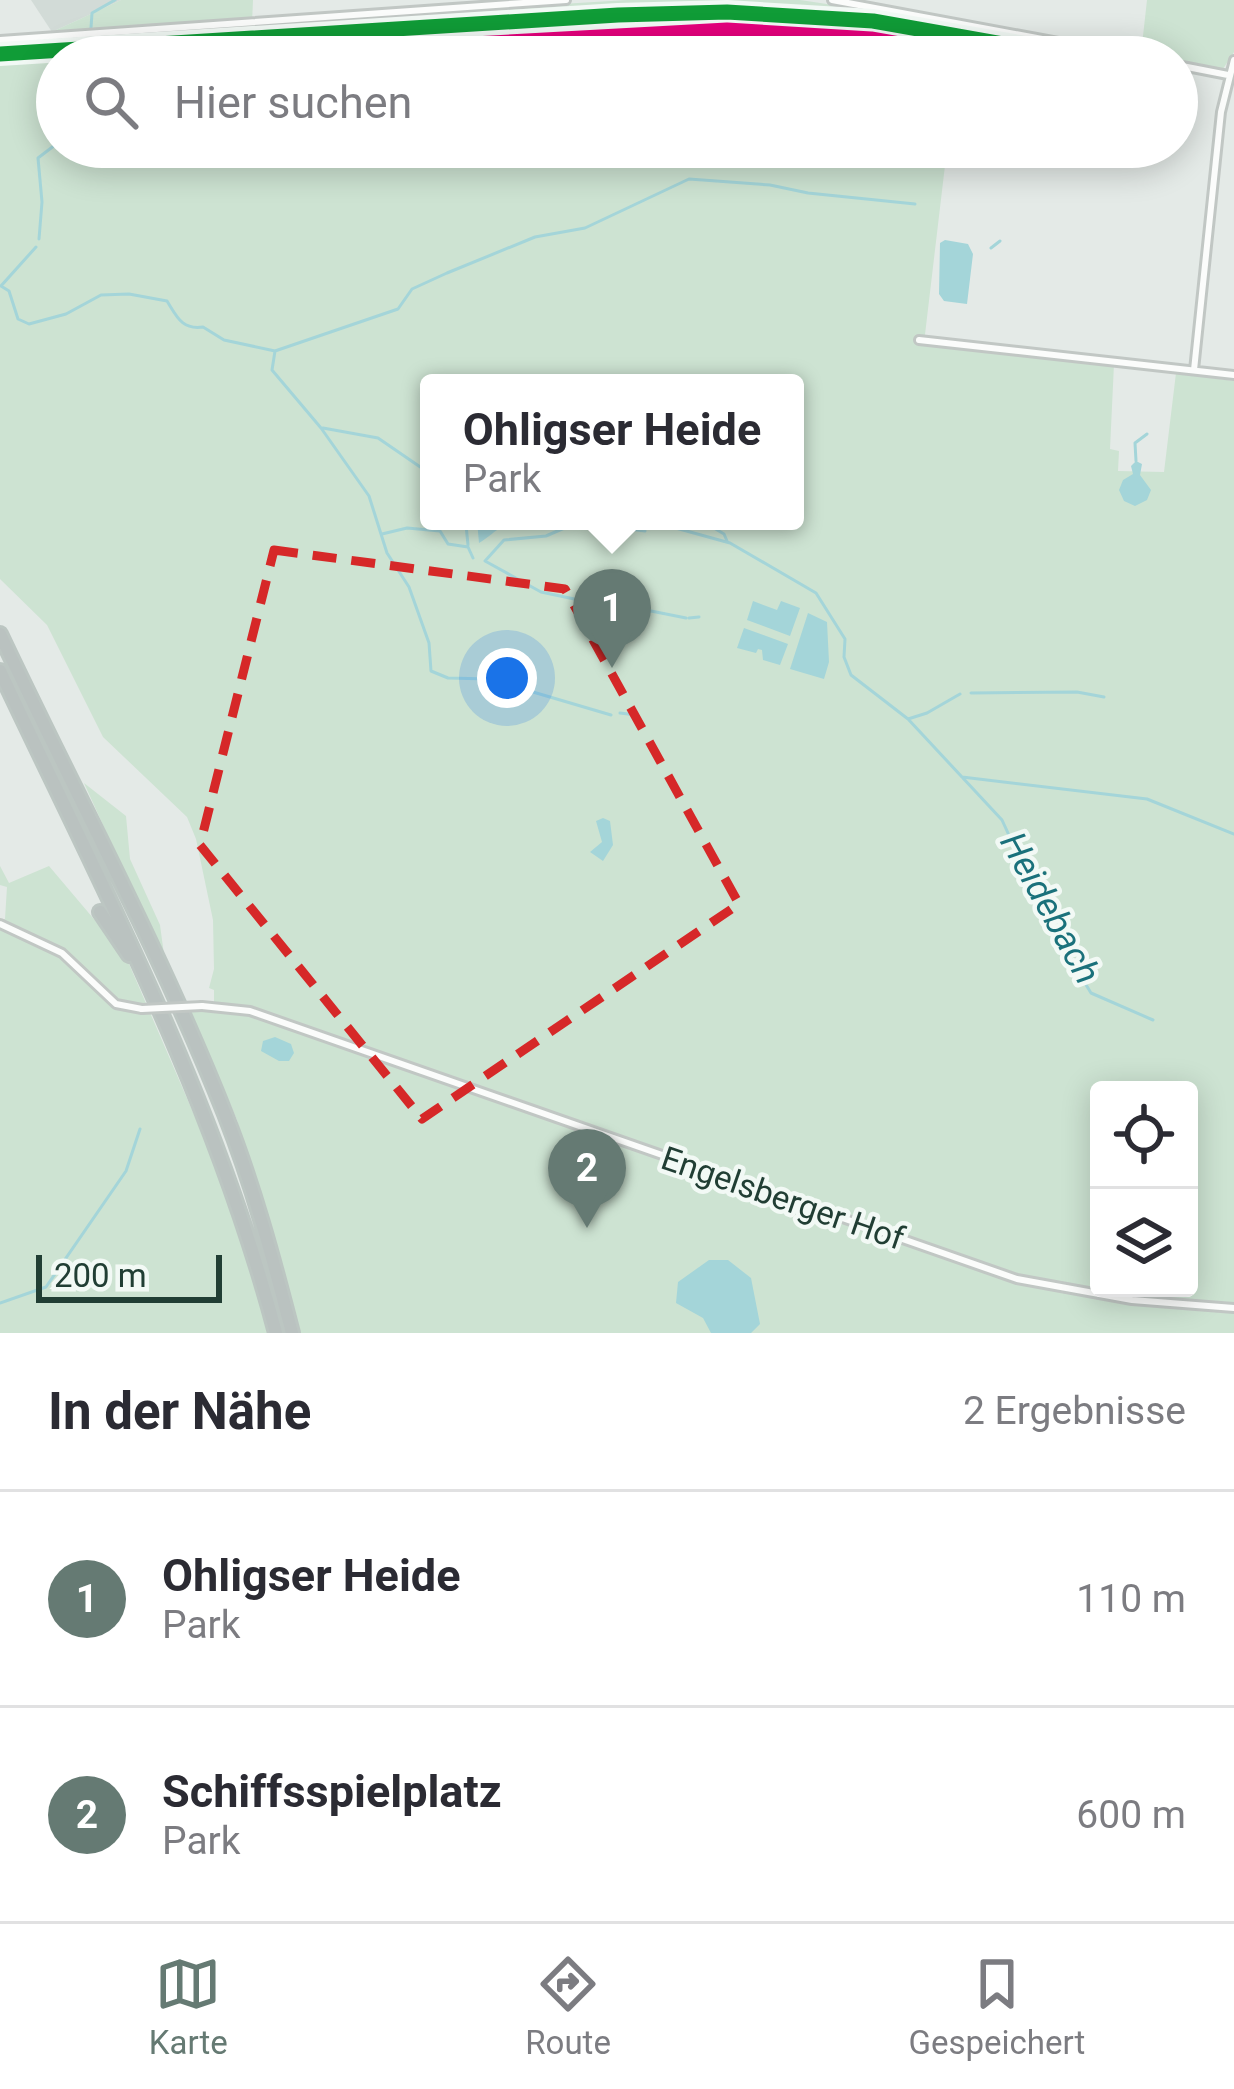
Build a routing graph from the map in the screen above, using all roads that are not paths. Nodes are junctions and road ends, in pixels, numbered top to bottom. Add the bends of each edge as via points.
1 (566, 0) edge
2 (832, 0) edge
3 (36, 36) edge
4 (40, 36) edge
5 (1026, 36) edge
6 (0, 40) edge
7 (1234, 60) edge
8 (1198, 68) edge
9 (1228, 74) junction
10 (920, 340) dead end
11 (1194, 370) junction
12 (1234, 375) edge
13 (0, 634) edge
14 (0, 670) edge
15 (100, 912) dead end
16 (0, 924) edge
17 (176, 984) dead end
18 (157, 998) junction
19 (187, 1024) junction
20 (1234, 1308) edge
21 (276, 1333) edge
22 (292, 1333) edge

1 - 4 street
2 - 5 street
3 - 6 street
7 - 9 street
8 - 9 street
9 - 11 street
10 - 11 street
11 - 12 street
13 - 19 highway
14 - 18 highway
15 - 18 highway
16 - 20 street, Engelsberger Hof, bridge via 62,953 116,1004 250,1011 1017,1279
17 - 19 highway
18 - 21 highway via 215,1137
19 - 22 highway via 242,1160

